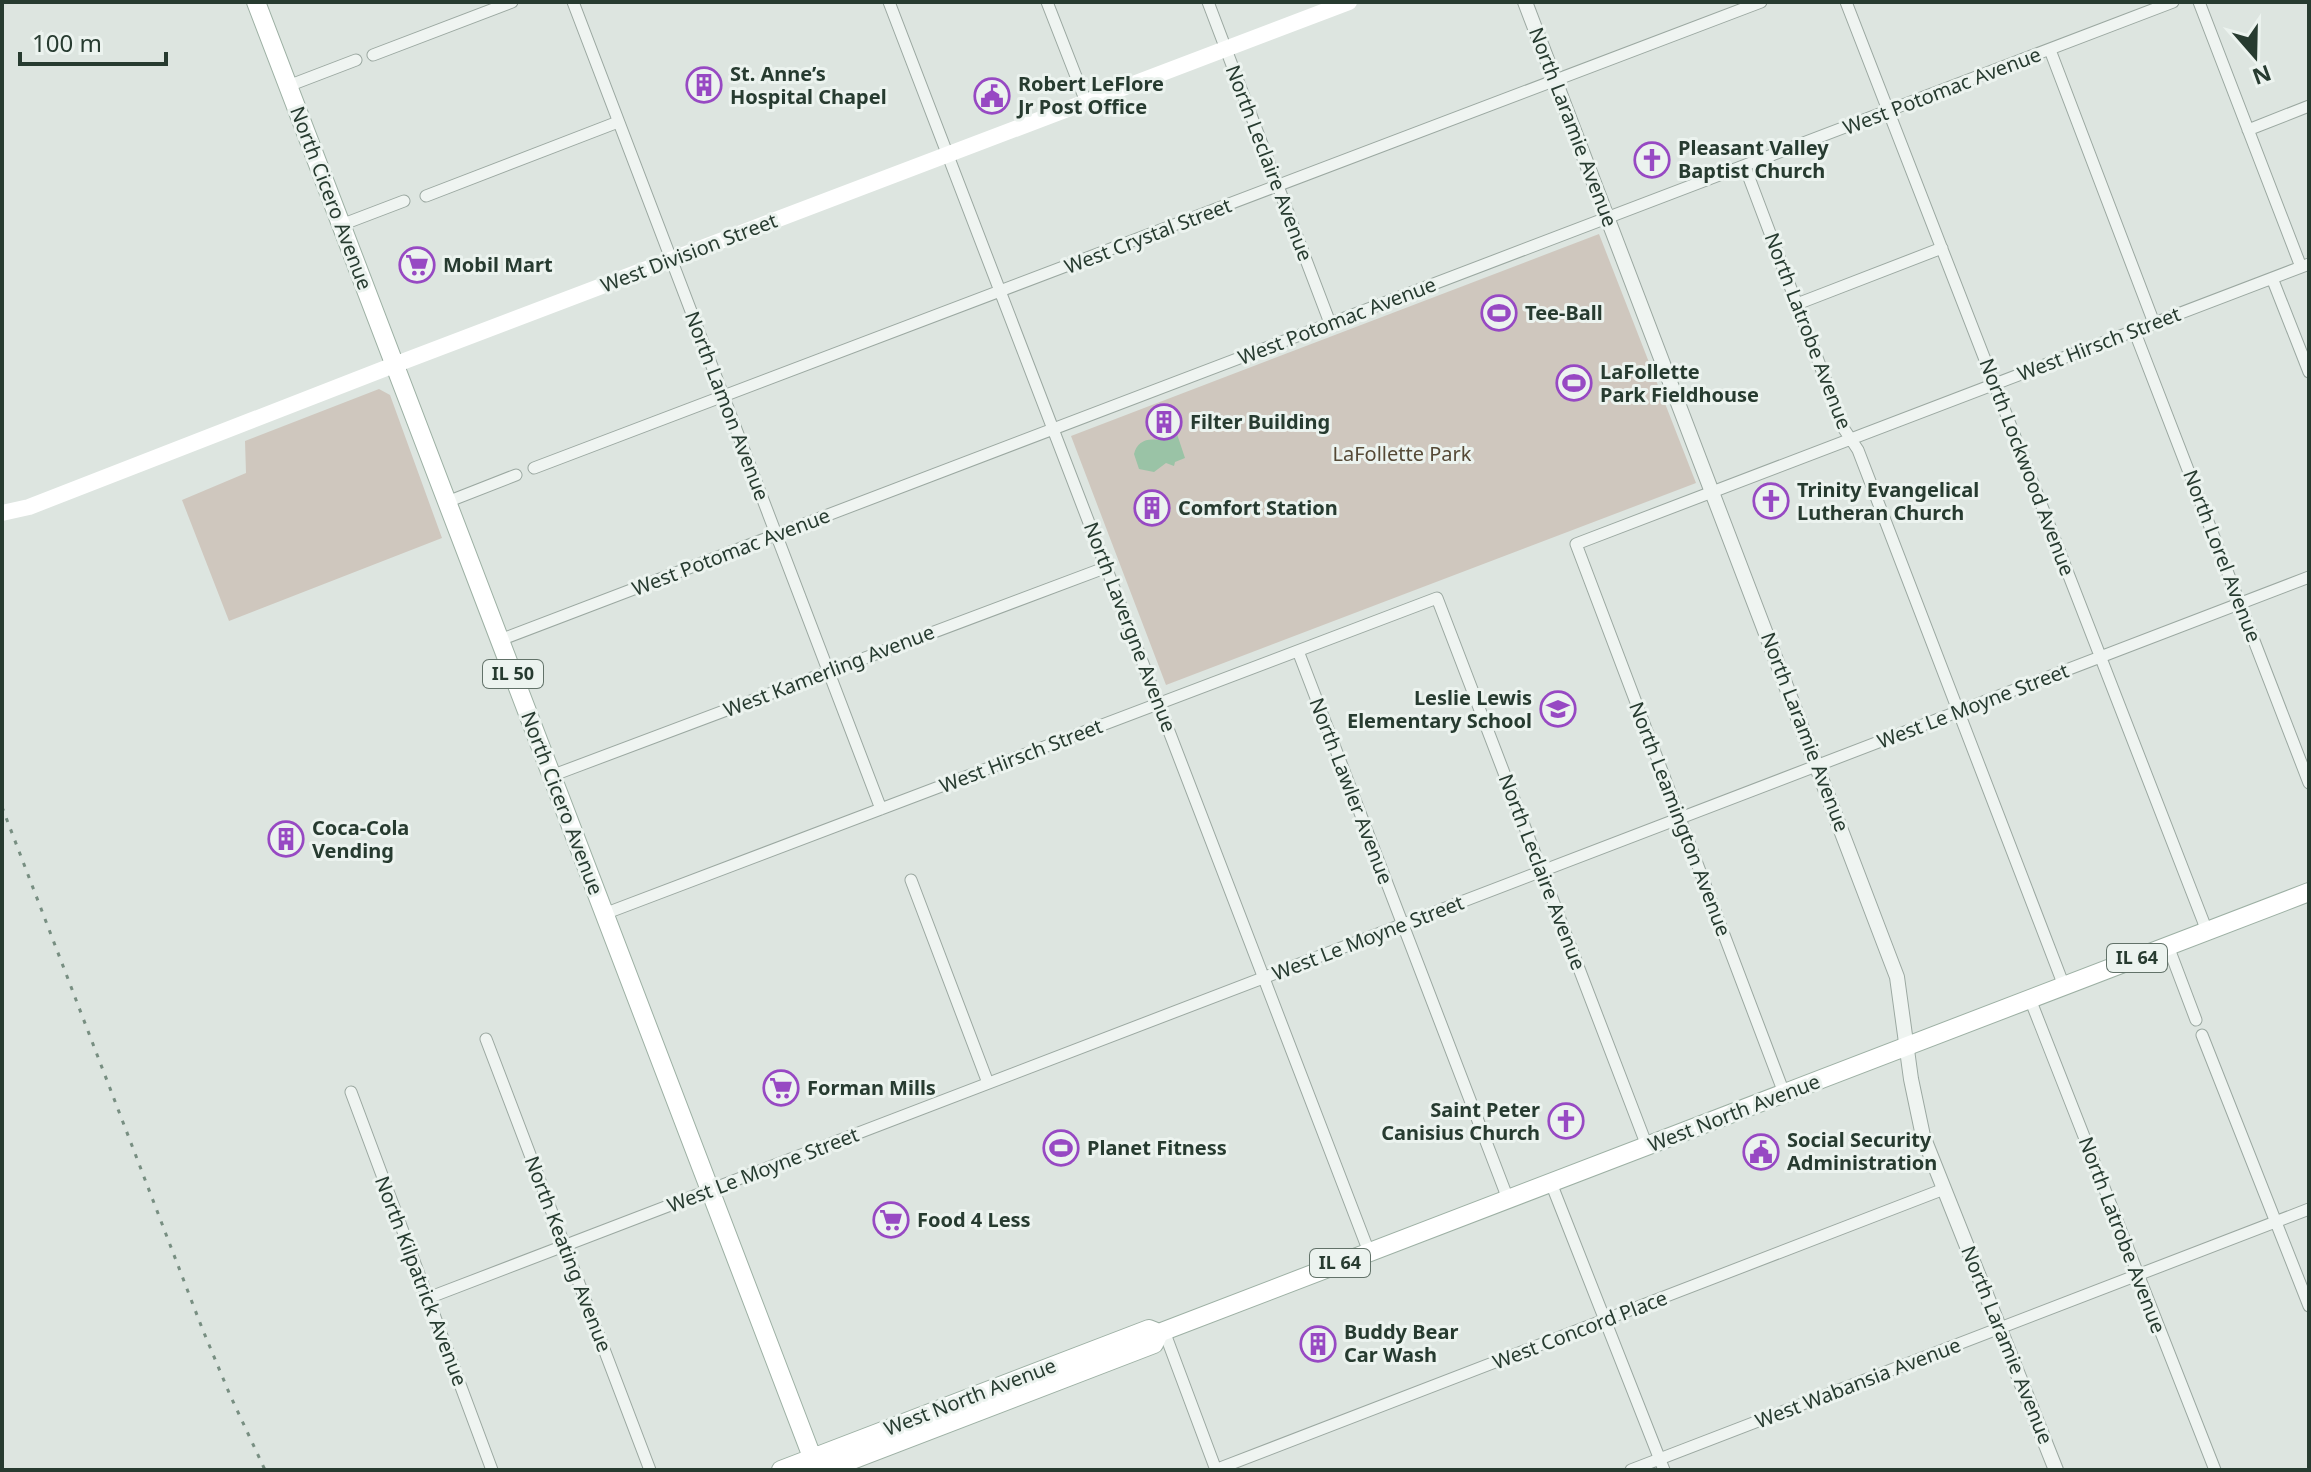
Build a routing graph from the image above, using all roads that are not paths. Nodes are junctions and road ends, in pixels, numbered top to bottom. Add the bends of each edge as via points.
1 (256, 2) edge
2 (512, 2) edge
3 (573, 2) edge
4 (889, 2) edge
5 (1047, 2) edge
6 (1208, 2) edge
7 (1349, 2) edge
8 (1525, 2) edge
9 (1761, 2) edge
10 (1846, 2) edge
11 (2173, 2) edge
12 (2199, 2) edge
13 (1226, 49) junction
14 (2050, 50) junction
15 (373, 55) dead end
16 (356, 60) dead end
17 (1555, 80) junction
18 (288, 86) junction
19 (1086, 102) junction
20 (2309, 106) edge
21 (1889, 111) junction
22 (618, 122) junction
23 (2248, 130) junction
24 (948, 155) junction
25 (1745, 167) junction
26 (1278, 186) junction
27 (426, 196) dead end
28 (404, 201) dead end
29 (1608, 219) junction
30 (341, 225) junction
31 (1942, 248) junction
32 (671, 260) junction
33 (2305, 265) edge
34 (2272, 278) junction
35 (1000, 292) junction
36 (1797, 304) junction
37 (1330, 323) junction
38 (2154, 323) junction
39 (2134, 330) junction
40 (394, 365) junction
41 (2309, 372) edge
42 (1995, 384) junction
43 (724, 397) junction
44 (1054, 429) junction
45 (1851, 439) junction
46 (534, 468) dead end
47 (516, 475) dead end
48 (1713, 491) junction
49 (447, 502) junction
50 (29, 507) junction
51 (2, 513) edge
52 (2, 523) edge
53 (776, 534) junction
54 (1576, 544) joint
55 (1107, 567) junction
56 (2309, 577) edge
57 (1437, 598) joint
58 (2240, 604) junction
59 (500, 640) junction
60 (1298, 651) junction
61 (2101, 657) junction
62 (829, 672) junction
63 (1159, 704) junction
64 (1960, 711) junction
65 (1818, 765) junction
66 (551, 776) junction
67 (2309, 783) edge
68 (881, 809) junction
69 (1680, 818) junction
70 (1541, 871) junction
71 (911, 880) dead end
72 (2308, 896) edge
73 (604, 914) junction
74 (1402, 925) junction
75 (2207, 931) junction
76 (2168, 946) junction
77 (1264, 978) junction
78 (2064, 986) junction
79 (2030, 999) junction
80 (2196, 1020) dead end
81 (2202, 1035) dead end
82 (486, 1039) dead end
83 (1906, 1047) junction
84 (988, 1083) junction
85 (351, 1092) dead end
86 (1784, 1093) junction
87 (1647, 1146) junction
88 (1551, 1183) junction
89 (1944, 1189) junction
90 (710, 1190) junction
91 (1508, 1199) junction
92 (2309, 1209) edge
93 (2276, 1222) junction
94 (566, 1246) junction
95 (1369, 1252) junction
96 (2138, 1275) junction
97 (428, 1298) junction
98 (2309, 1306) edge
99 (1605, 1320) junction
100 (2000, 1328) junction
101 (1161, 1332) junction
102 (1662, 1464) edge
103 (818, 1466) edge
104 (2051, 1468) edge
105 (492, 1470) edge
106 (650, 1470) edge
107 (781, 1470) edge
108 (1216, 1470) edge
109 (1631, 1470) edge
110 (2215, 1470) edge

1 - 18 main road, North Cicero Avenue / IL 50
2 - 15 street
3 - 22 street, North Lamon Avenue
4 - 24 street, North Lavergne Avenue
5 - 19 street
6 - 13 street, North Leclaire Avenue
7 - 13 main road, West Division Street
8 - 17 street, North Laramie Avenue
9 - 17 street, West Crystal Street
10 - 21 street, North Lockwood Avenue
11 - 14 street, West Potomac Avenue
12 - 23 street
13 - 19 main road, West Division Street
13 - 26 street, North Leclaire Avenue
14 - 21 street, West Potomac Avenue
14 - 38 street
16 - 18 street
17 - 26 street, West Crystal Street
17 - 29 street, North Laramie Avenue
18 - 30 main road, North Cicero Avenue / IL 50
19 - 24 main road, West Division Street
20 - 23 street
21 - 25 street, West Potomac Avenue
21 - 31 street, North Lockwood Avenue
22 - 27 street
22 - 32 street, North Lamon Avenue
23 - 33 street
24 - 32 main road, West Division Street
24 - 35 street, North Lavergne Avenue
25 - 29 street, West Potomac Avenue
25 - 36 street, North Latrobe Avenue
26 - 35 street, West Crystal Street
26 - 37 street, North Leclaire Avenue
28 - 30 street
29 - 37 street, West Potomac Avenue
29 - 48 street, North Laramie Avenue
30 - 40 main road, North Cicero Avenue / IL 50
31 - 36 street
31 - 42 street, North Lockwood Avenue
32 - 40 main road, West Division Street
32 - 43 street, North Lamon Avenue
33 - 34 street, West Hirsch Street
34 - 38 street, West Hirsch Street
34 - 41 street
35 - 43 street, West Crystal Street
35 - 44 street, North Lavergne Avenue
36 - 45 street, North Latrobe Avenue
37 - 44 street, West Potomac Avenue
38 - 39 street, West Hirsch Street
39 - 42 street, West Hirsch Street
39 - 58 street, North Lorel Avenue
40 - 49 main road, North Cicero Avenue / IL 50
40 - 50 main road, West Division Street
42 - 45 street, West Hirsch Street
42 - 61 street, North Lockwood Avenue
43 - 46 street, West Crystal Street
43 - 53 street, North Lamon Avenue
44 - 53 street, West Potomac Avenue
44 - 55 street, North Lavergne Avenue
45 - 48 street, West Hirsch Street
45 - 64 street, North Latrobe Avenue
47 - 49 street
48 - 54 street, West Hirsch Street
48 - 65 street, North Laramie Avenue
49 - 59 main road, North Cicero Avenue / IL 50
50 - 51 main road, West Division Street
50 - 52 main road, West Division Street
53 - 59 street, West Potomac Avenue
53 - 62 street, North Lamon Avenue
54 - 69 street, North Leamington Avenue
55 - 62 street, West Kamerling Avenue
55 - 63 street, North Lavergne Avenue
56 - 58 street, West Le Moyne Street
57 - 60 street, West Hirsch Street
57 - 70 street, North Leclaire Avenue
58 - 61 street, West Le Moyne Street
58 - 67 street, North Lorel Avenue
59 - 66 main road, North Cicero Avenue / IL 50
60 - 63 street, West Hirsch Street
60 - 74 street, North Lawler Avenue
61 - 64 street, West Le Moyne Street
61 - 75 street, North Lockwood Avenue
62 - 66 street, West Kamerling Avenue
62 - 68 street, North Lamon Avenue
63 - 68 street, West Hirsch Street
63 - 77 street, North Lavergne Avenue
64 - 65 street, West Le Moyne Street
64 - 78 street, North Latrobe Avenue
65 - 69 street, West Le Moyne Street
65 - 83 street, North Laramie Avenue via 1897,977
66 - 73 main road, North Cicero Avenue / IL 50
68 - 73 street, West Hirsch Street
69 - 70 street, West Le Moyne Street
69 - 86 street, North Leamington Avenue
70 - 74 street, West Le Moyne Street
70 - 87 street, North Leclaire Avenue
71 - 84 street
72 - 75 main road, West North Avenue / IL 64
73 - 90 main road, North Cicero Avenue / IL 50
74 - 77 street, West Le Moyne Street
74 - 91 street, North Lawler Avenue
75 - 76 main road, West North Avenue / IL 64
76 - 78 main road, West North Avenue / IL 64
76 - 80 street
77 - 84 street, West Le Moyne Street
77 - 95 street, North Lavergne Avenue
78 - 79 main road, West North Avenue / IL 64
79 - 83 main road, West North Avenue / IL 64
79 - 96 street, North Latrobe Avenue
81 - 93 street
82 - 94 street, North Keating Avenue
83 - 86 main road, West North Avenue / IL 64
83 - 89 street, North Laramie Avenue via 1920,1125
84 - 90 street, West Le Moyne Street
85 - 97 street, North Kilpatrick Avenue
86 - 87 main road, West North Avenue / IL 64
87 - 88 main road, West North Avenue / IL 64
88 - 91 main road, West North Avenue / IL 64
88 - 99 street
89 - 99 street, West Concord Place
89 - 100 street, North Laramie Avenue
90 - 94 street, West Le Moyne Street
90 - 103 main road, North Cicero Avenue / IL 50
91 - 95 main road, West North Avenue / IL 64
92 - 93 street, West Wabansia Avenue
93 - 96 street, West Wabansia Avenue
93 - 98 street
94 - 97 street, West Le Moyne Street
94 - 106 street, North Keating Avenue
95 - 101 main road, West North Avenue / IL 64
96 - 100 street, West Wabansia Avenue
96 - 110 street, North Latrobe Avenue
97 - 105 street, North Kilpatrick Avenue
99 - 102 street
99 - 108 street, West Concord Place
100 - 102 street, West Wabansia Avenue
100 - 104 street, North Laramie Avenue
101 - 103 main road, West North Avenue / IL 64 via 1147,1329
101 - 108 street
102 - 109 street, West Wabansia Avenue
103 - 107 main road, West North Avenue / IL 64

